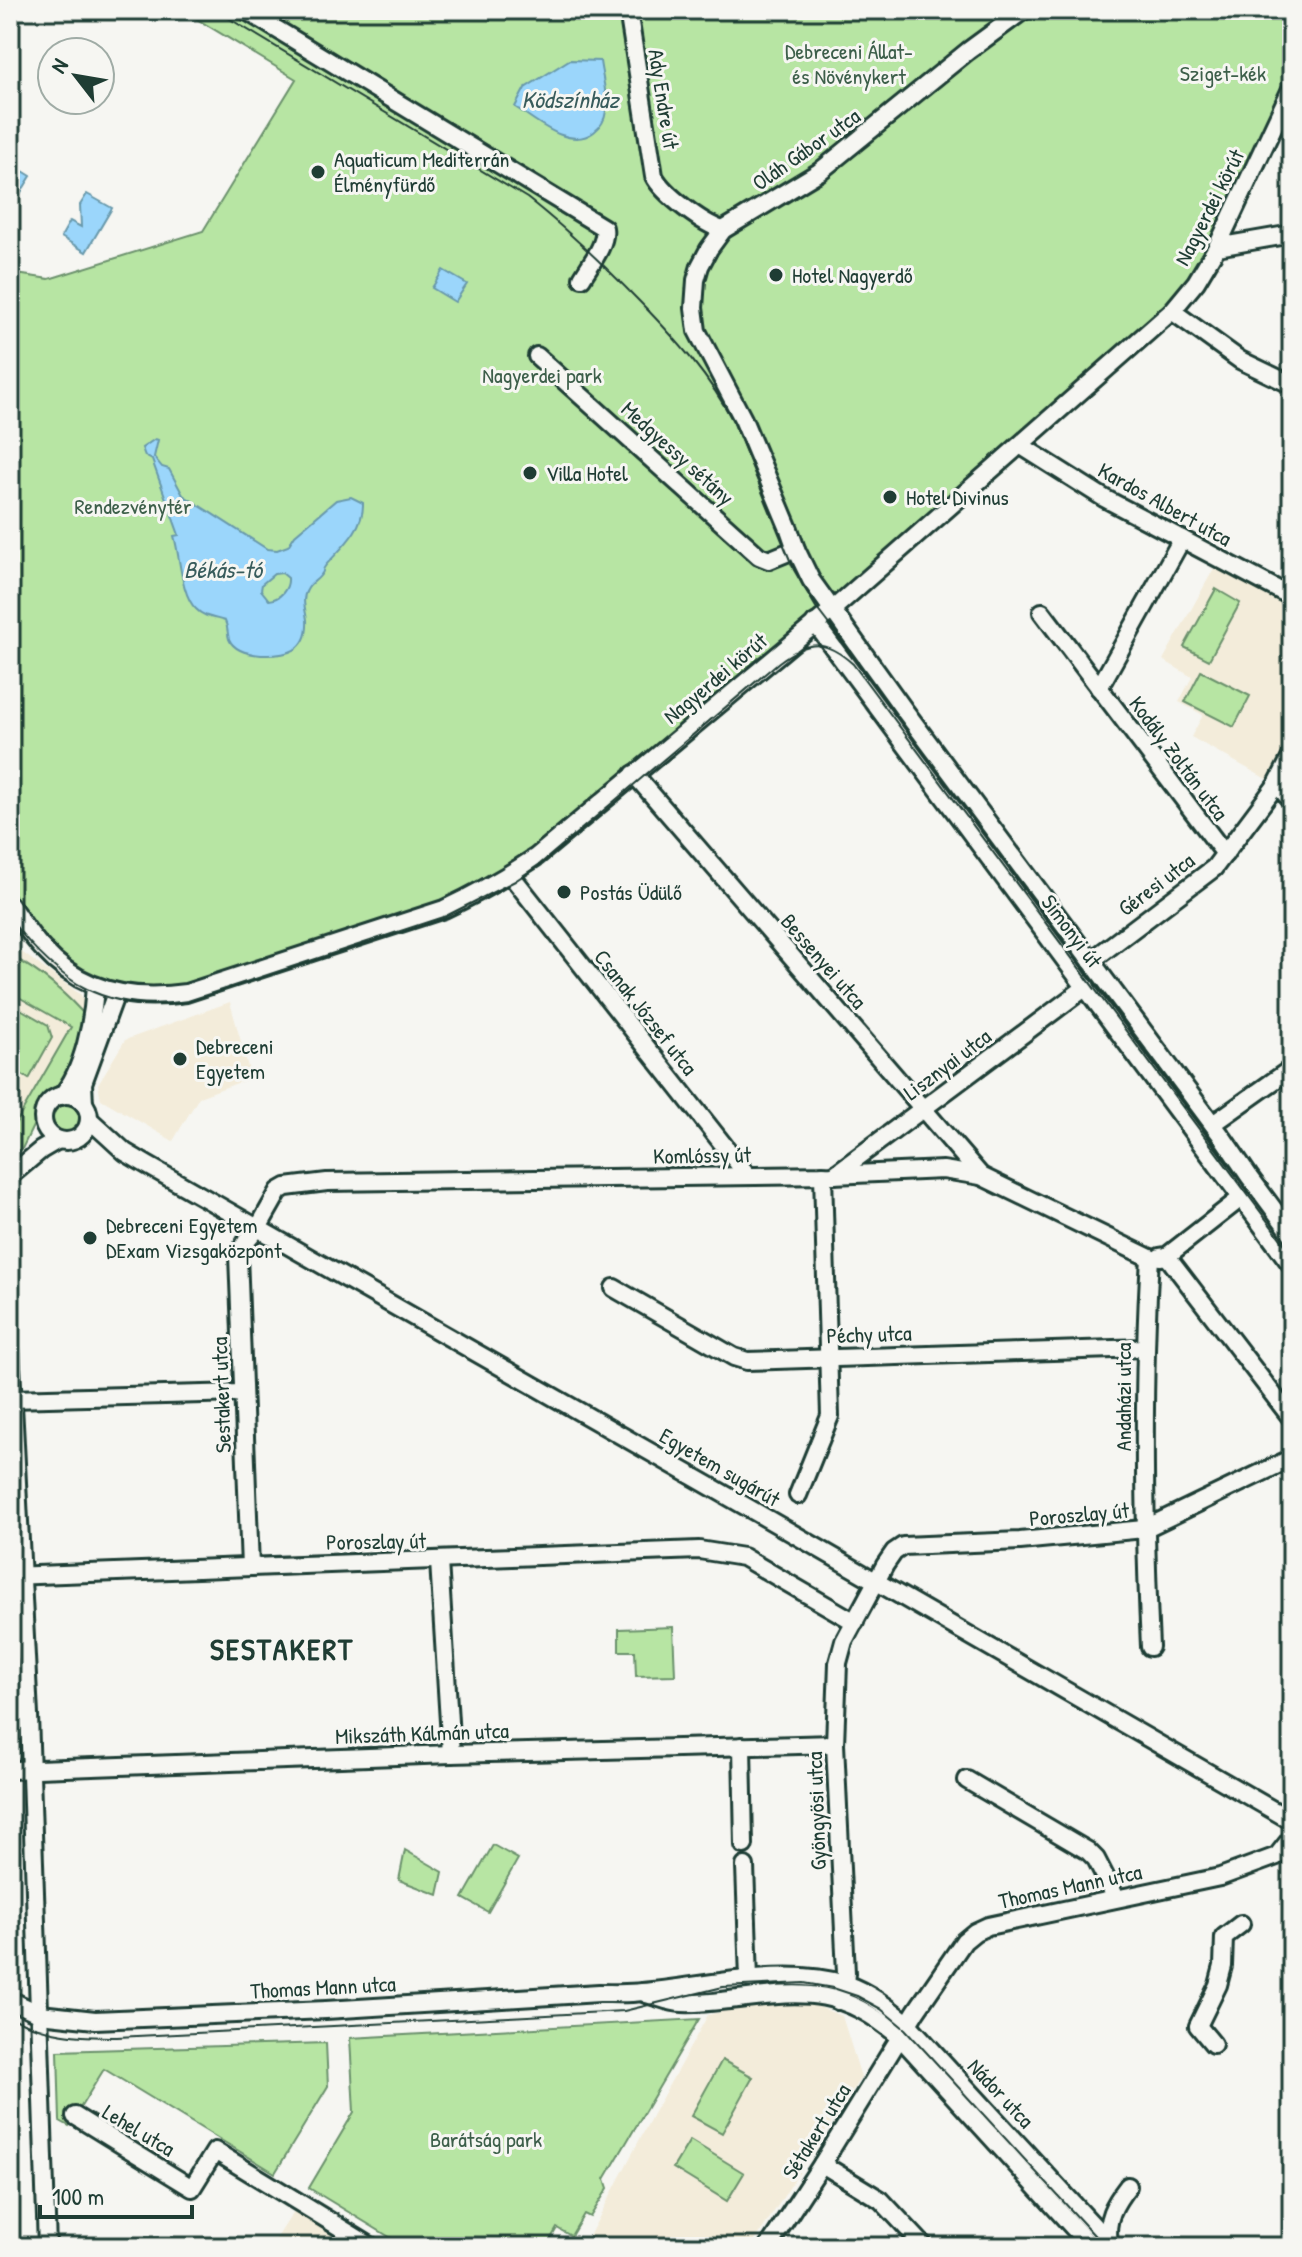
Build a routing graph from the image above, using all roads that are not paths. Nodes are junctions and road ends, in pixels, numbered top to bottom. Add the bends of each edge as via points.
1 (245, 10) edge
2 (628, 10) edge
3 (1024, 10) edge
4 (1292, 87) edge
5 (723, 230) junction
6 (1292, 234) edge
7 (1217, 247) junction
8 (582, 278) dead end
9 (1172, 311) junction
10 (537, 356) dead end
11 (1292, 385) edge
12 (1020, 445) junction
13 (1182, 539) junction
14 (796, 549) junction
15 (1292, 597) edge
16 (832, 610) junction
17 (1042, 612) dead end
18 (815, 623) junction
19 (1099, 688) junction
20 (1292, 755) edge
21 (634, 774) junction
22 (1277, 784) junction
23 (1292, 802) edge
24 (1225, 854) junction
25 (510, 874) junction
26 (10, 905) edge
27 (1091, 961) junction
28 (95, 987) junction
29 (1086, 987) junction
30 (116, 993) junction
31 (1292, 1068) edge
32 (61, 1096) junction
33 (923, 1109) junction
34 (87, 1112) junction
35 (1213, 1124) junction
36 (45, 1125) junction
37 (78, 1138) junction
38 (58, 1140) junction
39 (125, 1152) junction
40 (16, 1170) edge
41 (828, 1175) junction
42 (748, 1176) junction
43 (981, 1176) junction
44 (1241, 1198) junction
45 (258, 1228) junction
46 (1292, 1234) edge
47 (1159, 1257) junction
48 (1292, 1266) edge
49 (614, 1288) dead end
50 (10, 1347) edge
51 (1144, 1348) junction
52 (828, 1357) junction
53 (242, 1393) junction
54 (11, 1398) edge
55 (1292, 1419) edge
56 (1292, 1458) edge
57 (798, 1495) dead end
58 (1144, 1529) junction
59 (903, 1546) joint
60 (439, 1561) junction
61 (250, 1567) junction
62 (16, 1576) edge
63 (876, 1583) junction
64 (855, 1622) junction
65 (1150, 1647) dead end
66 (835, 1744) junction
67 (742, 1746) junction
68 (451, 1754) junction
69 (10, 1770) edge
70 (30, 1770) junction
71 (967, 1780) dead end
72 (1292, 1821) edge
73 (1292, 1837) edge
74 (744, 1845) dead end
75 (745, 1866) dead end
76 (1116, 1898) junction
77 (1241, 1924) dead end
78 (749, 1979) junction
79 (845, 1984) junction
80 (641, 1993) junction
81 (10, 2000) edge
82 (838, 2001) junction
83 (40, 2014) junction
84 (904, 2031) junction
85 (1213, 2044) dead end
86 (75, 2116) dead end
87 (822, 2164) junction
88 (1128, 2186) dead end
89 (1082, 2226) junction
90 (1111, 2245) edge
91 (47, 2247) edge
92 (372, 2247) edge
93 (768, 2247) edge
94 (925, 2247) edge
95 (1091, 2247) edge

1 - 8 street via 604,228
2 - 5 street, Ady Endre út via 654,176 664,192
3 - 5 street, Oláh Gábor utca via 819,172
4 - 7 street, Nagyerdei körút
5 - 14 street via 696,280 697,331 743,419
6 - 7 street
7 - 9 street, Nagyerdei körút
9 - 11 street via 1240,360
9 - 12 street, Nagyerdei körút
10 - 14 street, Medgyessy sétány via 759,556 769,560
12 - 13 street, Kardos Albert utca
12 - 16 street, Nagyerdei körút
13 - 15 street, Kardos Albert utca
13 - 19 street, Kodály Zoltán utca
14 - 16 street
16 - 18 street, Nagyerdei körút
16 - 27 street, Simonyi út
17 - 19 street, Kodály Zoltán utca
18 - 21 street, Nagyerdei körút
18 - 29 street, Simonyi út
19 - 24 street, Kodály Zoltán utca
20 - 22 street, Géresi utca
21 - 25 street, Nagyerdei körút
21 - 33 street, Bessenyei utca
22 - 23 street
22 - 24 street, Géresi utca
24 - 27 street, Géresi utca via 1214,868
25 - 30 street, Nagyerdei körút via 444,909 186,993
25 - 42 street, Csanak József utca
26 - 28 street, Nagyerdei körút via 54,961
27 - 35 street, Simonyi út
28 - 30 street, Nagyerdei körút
28 - 32 street via 92,1023 73,1080
29 - 33 street, Lisznyai utca
29 - 44 street, Simonyi út
30 - 34 street via 83,1083
31 - 35 street
32 - 34 street via 72,1096
32 - 36 street via 46,1109
33 - 41 street, Lisznyai utca
33 - 43 street, Bessenyei utca
34 - 37 street via 86,1130
34 - 39 street, Egyetem sugárút
35 - 46 street, Simonyi út
36 - 38 street
36 - 40 street
37 - 38 street
37 - 39 street, Egyetem sugárút
38 - 40 street
39 - 45 street, Egyetem sugárút
41 - 42 street, Komlóssy út
41 - 43 street, Komlóssy út via 943,1170
41 - 52 street
42 - 45 street, Komlóssy út via 310,1184 279,1191
43 - 47 street, Komlóssy út
44 - 47 street
44 - 48 street, Simonyi út
45 - 53 street, Sestakert utca via 238,1255
45 - 63 street, Egyetem sugárút
47 - 51 street, Andaházi utca
47 - 55 street, Komlóssy út
49 - 52 street, Péchy utca via 734,1357
50 - 54 street
51 - 52 street, Péchy utca
51 - 58 street, Andaházi utca
52 - 57 street via 830,1416
53 - 54 street
53 - 61 street, Sestakert utca
54 - 62 street
56 - 58 street, Poroszlay út
58 - 59 street, Poroszlay út
58 - 65 street, Andaházi utca
59 - 63 street, Gyöngyösi utca
60 - 61 street, Poroszlay út
60 - 64 street, Poroszlay út via 699,1550 743,1557
60 - 68 street
61 - 62 street, Poroszlay út
62 - 70 street
63 - 64 street, Gyöngyösi utca
63 - 72 street, Egyetem sugárút
64 - 66 street, Gyöngyösi utca via 838,1663
66 - 67 street, Mikszáth Kálmán utca
66 - 79 street, Gyöngyösi utca
67 - 68 street, Mikszáth Kálmán utca
67 - 74 street
68 - 70 street, Mikszáth Kálmán utca
69 - 70 street, Mikszáth Kálmán utca
70 - 83 street
71 - 76 street via 1088,1851
73 - 76 street, Thomas Mann utca via 1277,1856 1220,1877
75 - 78 street
76 - 84 street, Thomas Mann utca via 975,1932
77 - 85 street via 1224,1937 1218,1985 1198,2026
78 - 79 street, Thomas Mann utca
78 - 80 street, Thomas Mann utca
79 - 82 street, Gyöngyösi utca
79 - 84 street, Nádor utca via 871,1997
80 - 82 street, Thomas Mann utca via 679,2003 802,1993
80 - 83 street, Thomas Mann utca via 95,2020
81 - 83 street, Thomas Mann utca
82 - 84 street, Nádor utca
83 - 91 street
84 - 87 street, Sétakert utca
84 - 89 street, Nádor utca
86 - 92 street, Lehel utca via 192,2188 215,2151
87 - 93 street, Sétakert utca
87 - 94 street via 881,2200
88 - 90 street via 1109,2217
89 - 90 street, Nádor utca
89 - 95 street, Nádor utca

